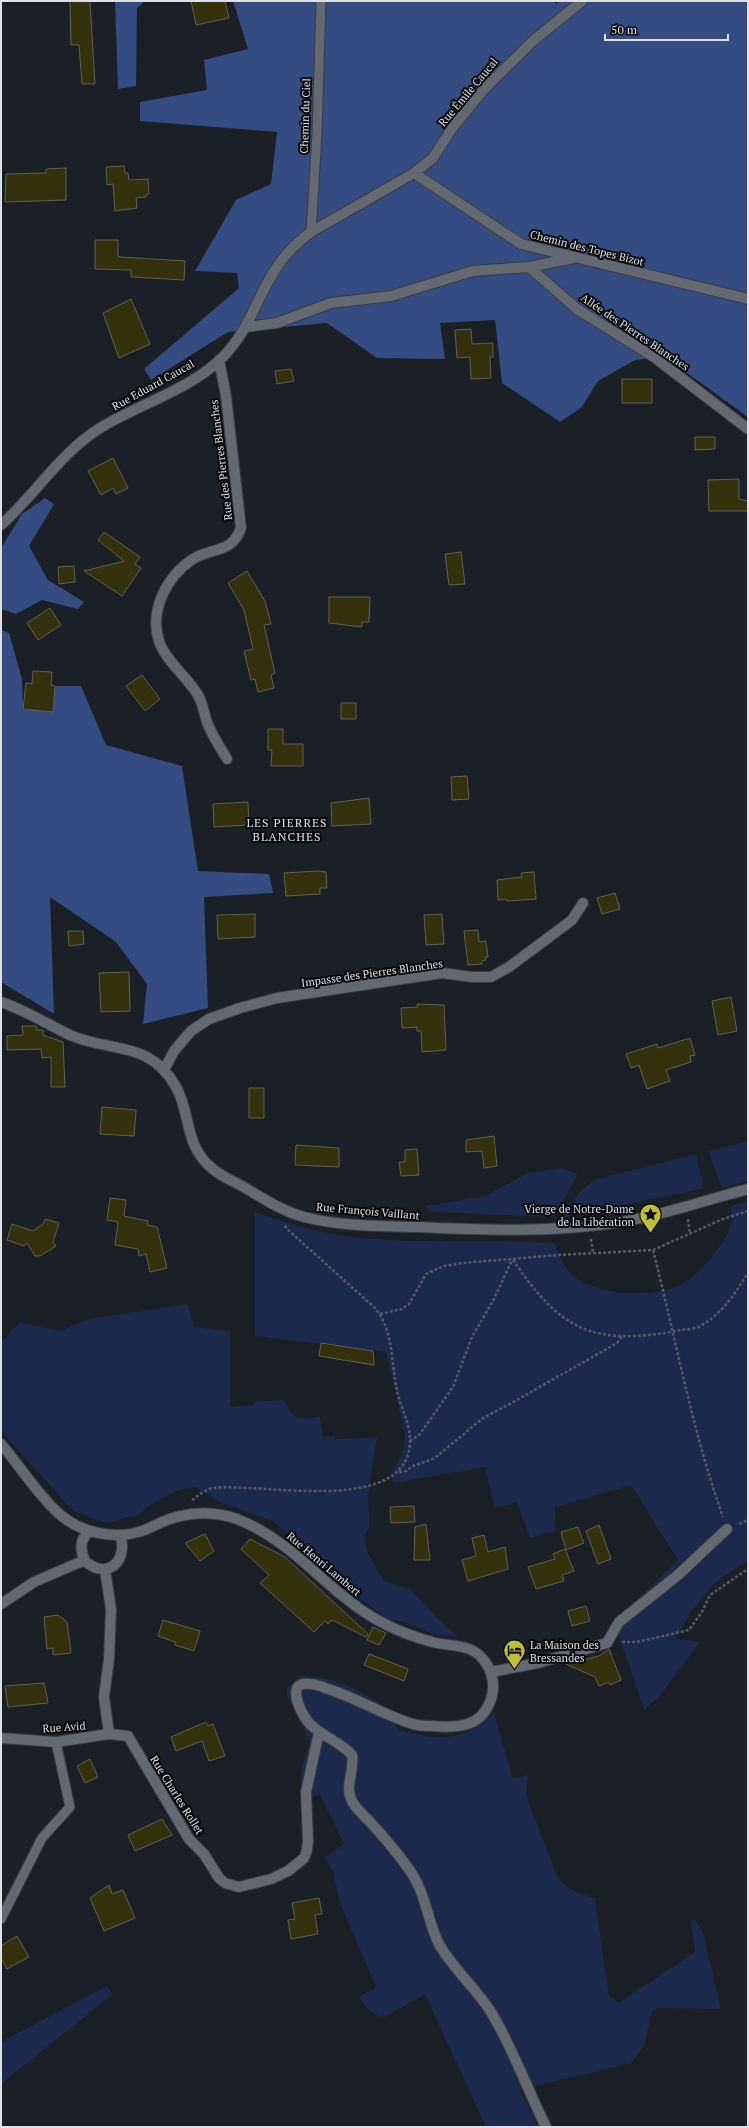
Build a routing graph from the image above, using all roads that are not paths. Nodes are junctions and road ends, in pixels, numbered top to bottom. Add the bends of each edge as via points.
1 (321, 1) edge
2 (582, 1) edge
3 (414, 173) junction
4 (311, 232) junction
5 (578, 258) junction
6 (529, 267) junction
7 (748, 300) edge
8 (246, 327) junction
9 (219, 360) junction
10 (748, 429) edge
11 (1, 525) edge
12 (227, 759) dead end
13 (583, 903) dead end
14 (1, 1002) edge
15 (164, 1070) junction
16 (748, 1190) edge
17 (1, 1444) edge
18 (727, 1529) road end
19 (90, 1531) junction
20 (120, 1535) junction
21 (85, 1561) junction
22 (105, 1569) junction
23 (1, 1604) edge
24 (491, 1672) junction
25 (319, 1732) junction
26 (109, 1734) junction
27 (128, 1736) joint
28 (1, 1738) edge
29 (56, 1742) junction
30 (1, 1919) edge
31 (546, 2127) edge

1 - 4 lane, Chemin du Ciel
2 - 3 street, Rue Émile Caucal via 514,59 485,88 453,126 433,158
3 - 4 street, Rue Émile Caucal
3 - 5 street, Chemin des Topes Bizot via 521,244
4 - 8 street, Rue Eduard Caucal via 295,244 279,263
5 - 6 street
5 - 7 street, Chemin des Topes Bizot
6 - 8 street via 473,271 391,296 331,303 277,323
6 - 10 street, Allée des Pierres Blanches via 577,309 654,357
8 - 9 street, Rue Eduard Caucal
9 - 11 street, Rue Eduard Caucal via 193,379 95,432 61,460
9 - 12 street, Rue des Pierres Blanches via 226,396 241,528 239,535 230,545 196,557 170,580 160,602 157,628 159,642 199,696 209,727
13 - 15 street, Impasse des Pierres Blanches via 572,920 509,967 491,977 472,978 442,974 277,998 240,1008 209,1020 191,1031 174,1051
14 - 15 street, Rue François Vaillant via 71,1035 102,1045 135,1051
15 - 16 street, Rue François Vaillant via 181,1097 191,1136 205,1162 223,1177 274,1206 304,1217 371,1226 527,1231 588,1226 667,1213
17 - 19 street, Rue Henri Lambert via 59,1514
18 - 24 street via 678,1575 619,1622 608,1643 538,1663
19 - 20 street, Rue Henri Lambert
19 - 21 street via 82,1540
20 - 22 street via 123,1544 121,1558 112,1567
20 - 24 street, Rue Henri Lambert via 145,1530 180,1516 212,1514 244,1522 294,1552 328,1585 361,1611 409,1634 433,1642 465,1647 482,1657
21 - 22 street via 91,1566
21 - 23 street via 34,1582
22 - 26 street via 111,1610 104,1697
24 - 25 street via 493,1694 485,1712 470,1724 451,1728 414,1725 342,1694 306,1684 297,1692 295,1700 309,1723
25 - 27 street, Rue Charles Rollet via 306,1792 308,1841 304,1858 294,1868 279,1875 240,1887 225,1883 219,1878 204,1854 189,1839
25 - 31 street via 352,1755 354,1763 348,1784 351,1801 397,1852 414,1878 427,1904 434,1933 440,1945 478,1992 492,2014
26 - 27 street, Rue Avid
26 - 29 street, Rue Avid
28 - 29 street, Rue Avid
29 - 30 lane via 70,1807 42,1838

